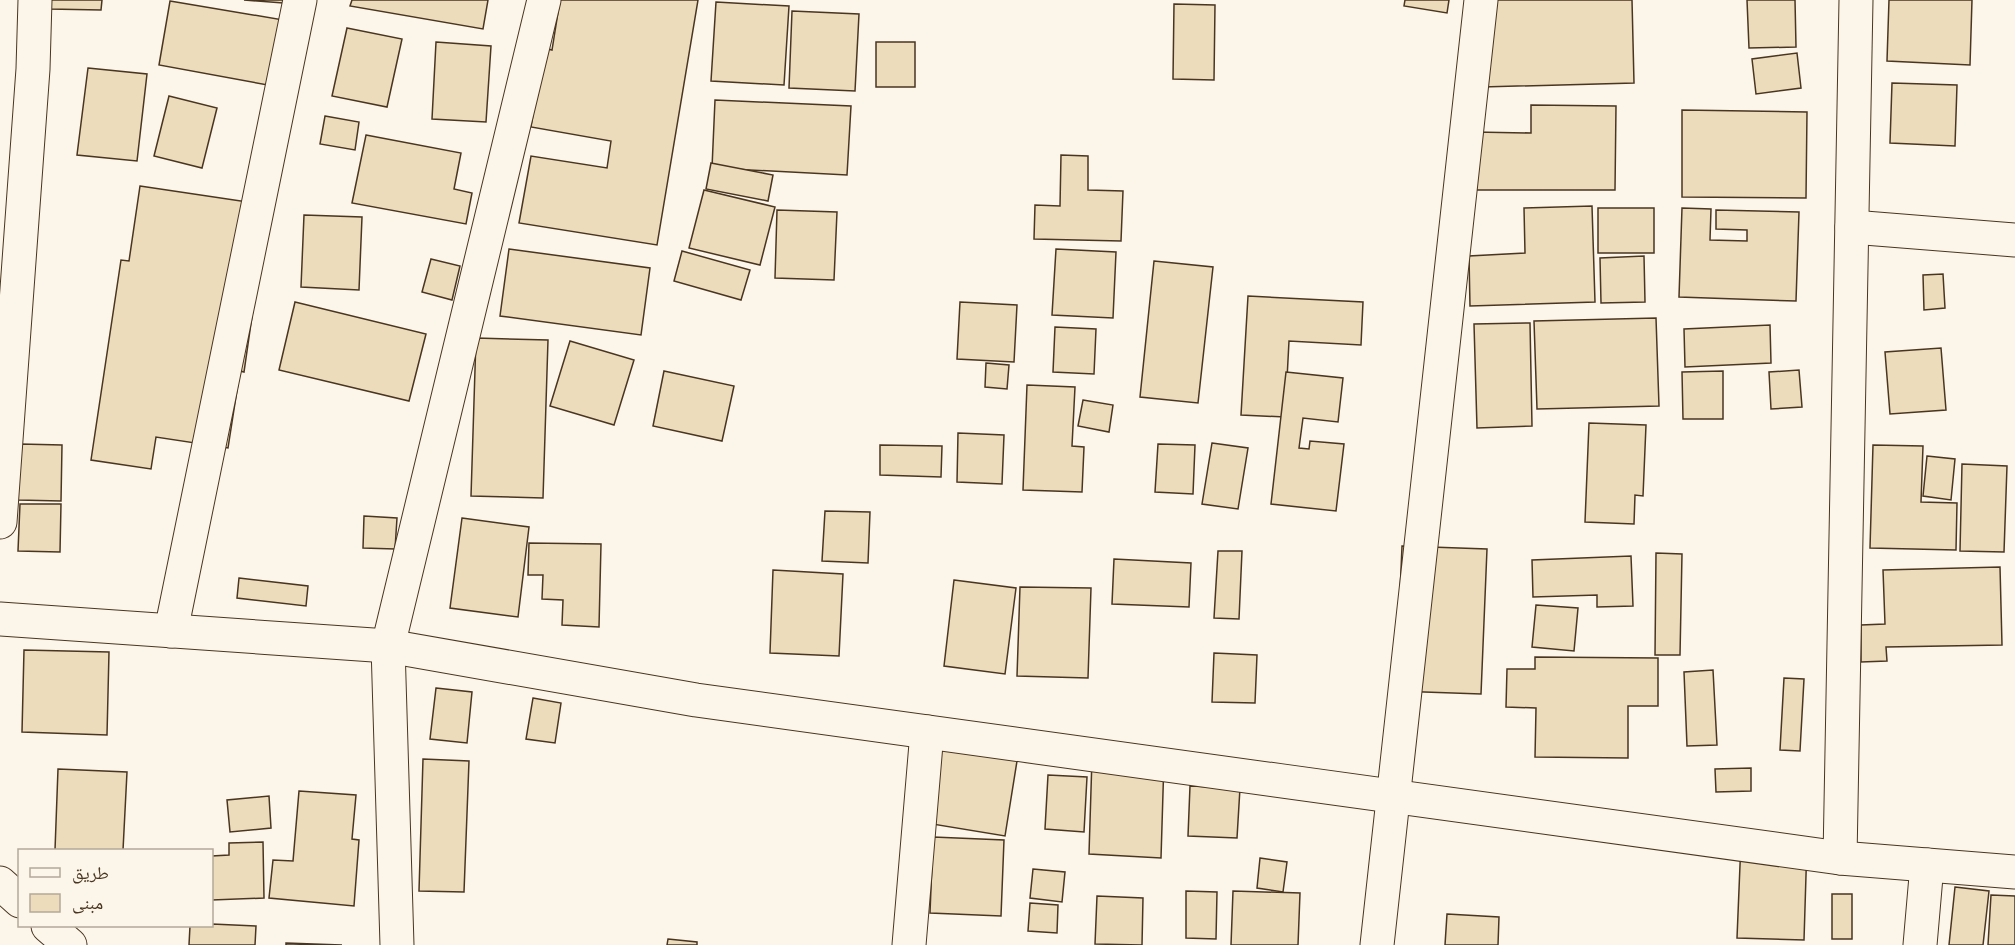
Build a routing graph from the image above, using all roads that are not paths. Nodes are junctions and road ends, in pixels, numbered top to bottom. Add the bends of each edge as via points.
1 (35, 0) edge
2 (300, 0) edge
3 (544, 0) edge
4 (1481, 0) edge
5 (1856, 0) edge
6 (1852, 226) junction
7 (2015, 240) edge
8 (2, 481) edge
9 (0, 522) edge
10 (0, 619) edge
11 (171, 631) junction
12 (388, 646) junction
13 (927, 732) junction
14 (1394, 796) junction
15 (1840, 858) junction
16 (1927, 865) junction
17 (2015, 872) edge
18 (0, 884) edge
19 (18, 899) edge
20 (49, 927) edge
21 (70, 945) edge
22 (397, 945) edge
23 (909, 945) edge
24 (1377, 945) edge
25 (1920, 945) edge

1 - 8 street
2 - 11 street
3 - 12 street
4 - 14 street
5 - 6 street
6 - 7 street
6 - 15 street
8 - 9 street
10 - 11 street
11 - 12 street
12 - 13 street via 696,700
12 - 22 street
13 - 14 street
13 - 23 street
14 - 15 street
14 - 24 street
15 - 16 street
16 - 17 street
16 - 25 street
18 - 19 street
20 - 21 street

